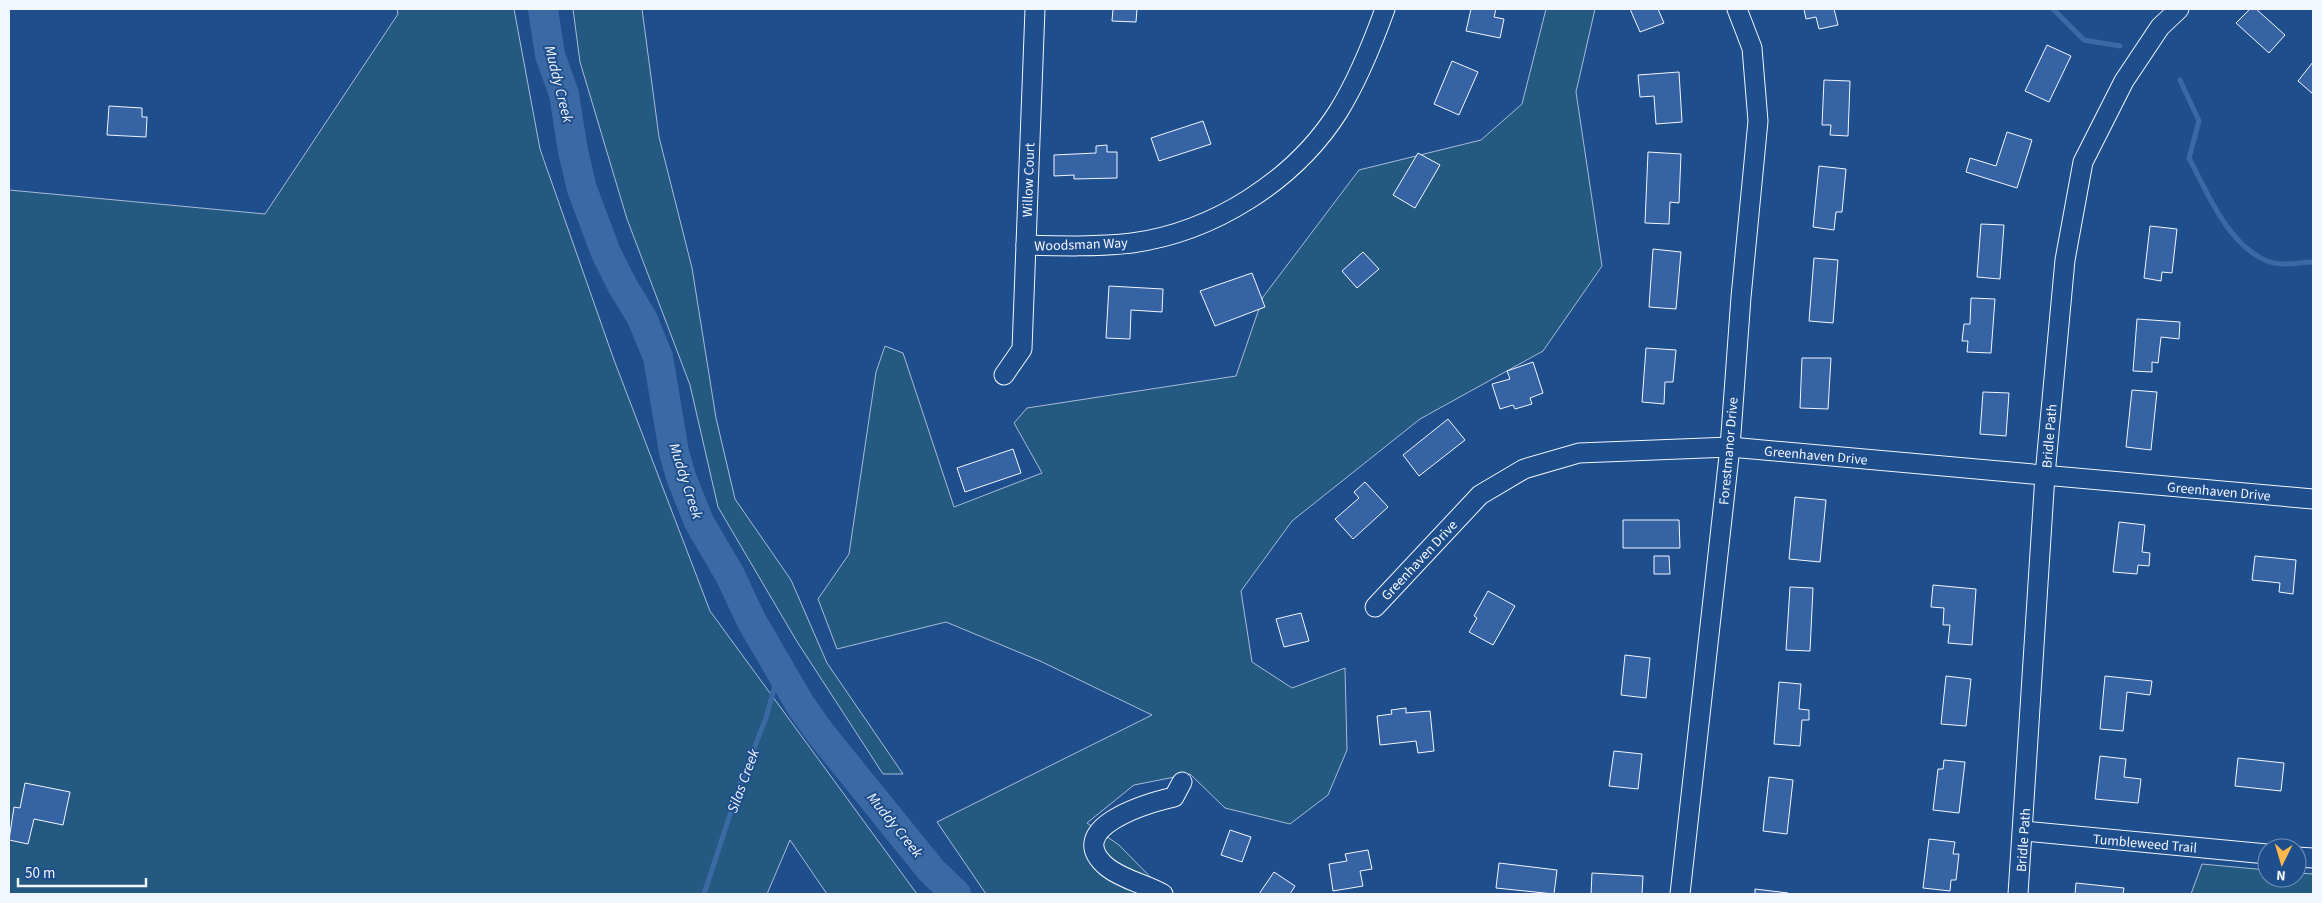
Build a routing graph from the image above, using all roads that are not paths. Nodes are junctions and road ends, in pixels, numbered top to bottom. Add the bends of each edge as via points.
1 (1035, 9) edge
2 (1385, 9) edge
3 (1737, 9) edge
4 (2179, 9) edge
5 (1026, 245) junction
6 (1004, 375) dead end
7 (1730, 447) junction
8 (2045, 475) junction
9 (2313, 499) edge
10 (1375, 607) dead end
11 (1182, 782) dead end
12 (2024, 832) junction
13 (2257, 853) edge
14 (1163, 894) edge
15 (1680, 894) edge
16 (2018, 894) edge

1 - 5 street, Willow Court
2 - 5 street, Woodsman Way via 1357,78 1337,113 1314,144 1260,191 1208,220 1143,240 1084,246
3 - 7 street, Forestmanor Drive via 1752,48 1758,122
4 - 8 street, Bridle Path via 2160,27 2124,81 2083,162 2065,260
5 - 6 street, Willow Court via 1022,348
7 - 8 street, Greenhaven Drive
7 - 10 street, Greenhaven Drive via 1579,453 1524,469 1480,494
7 - 15 street, Forestmanor Drive
8 - 9 street, Greenhaven Drive
8 - 12 street, Bridle Path
11 - 14 street via 1174,797 1110,821 1097,835 1095,845 1097,855 1108,868
12 - 13 street, Tumbleweed Trail
12 - 16 street, Bridle Path

